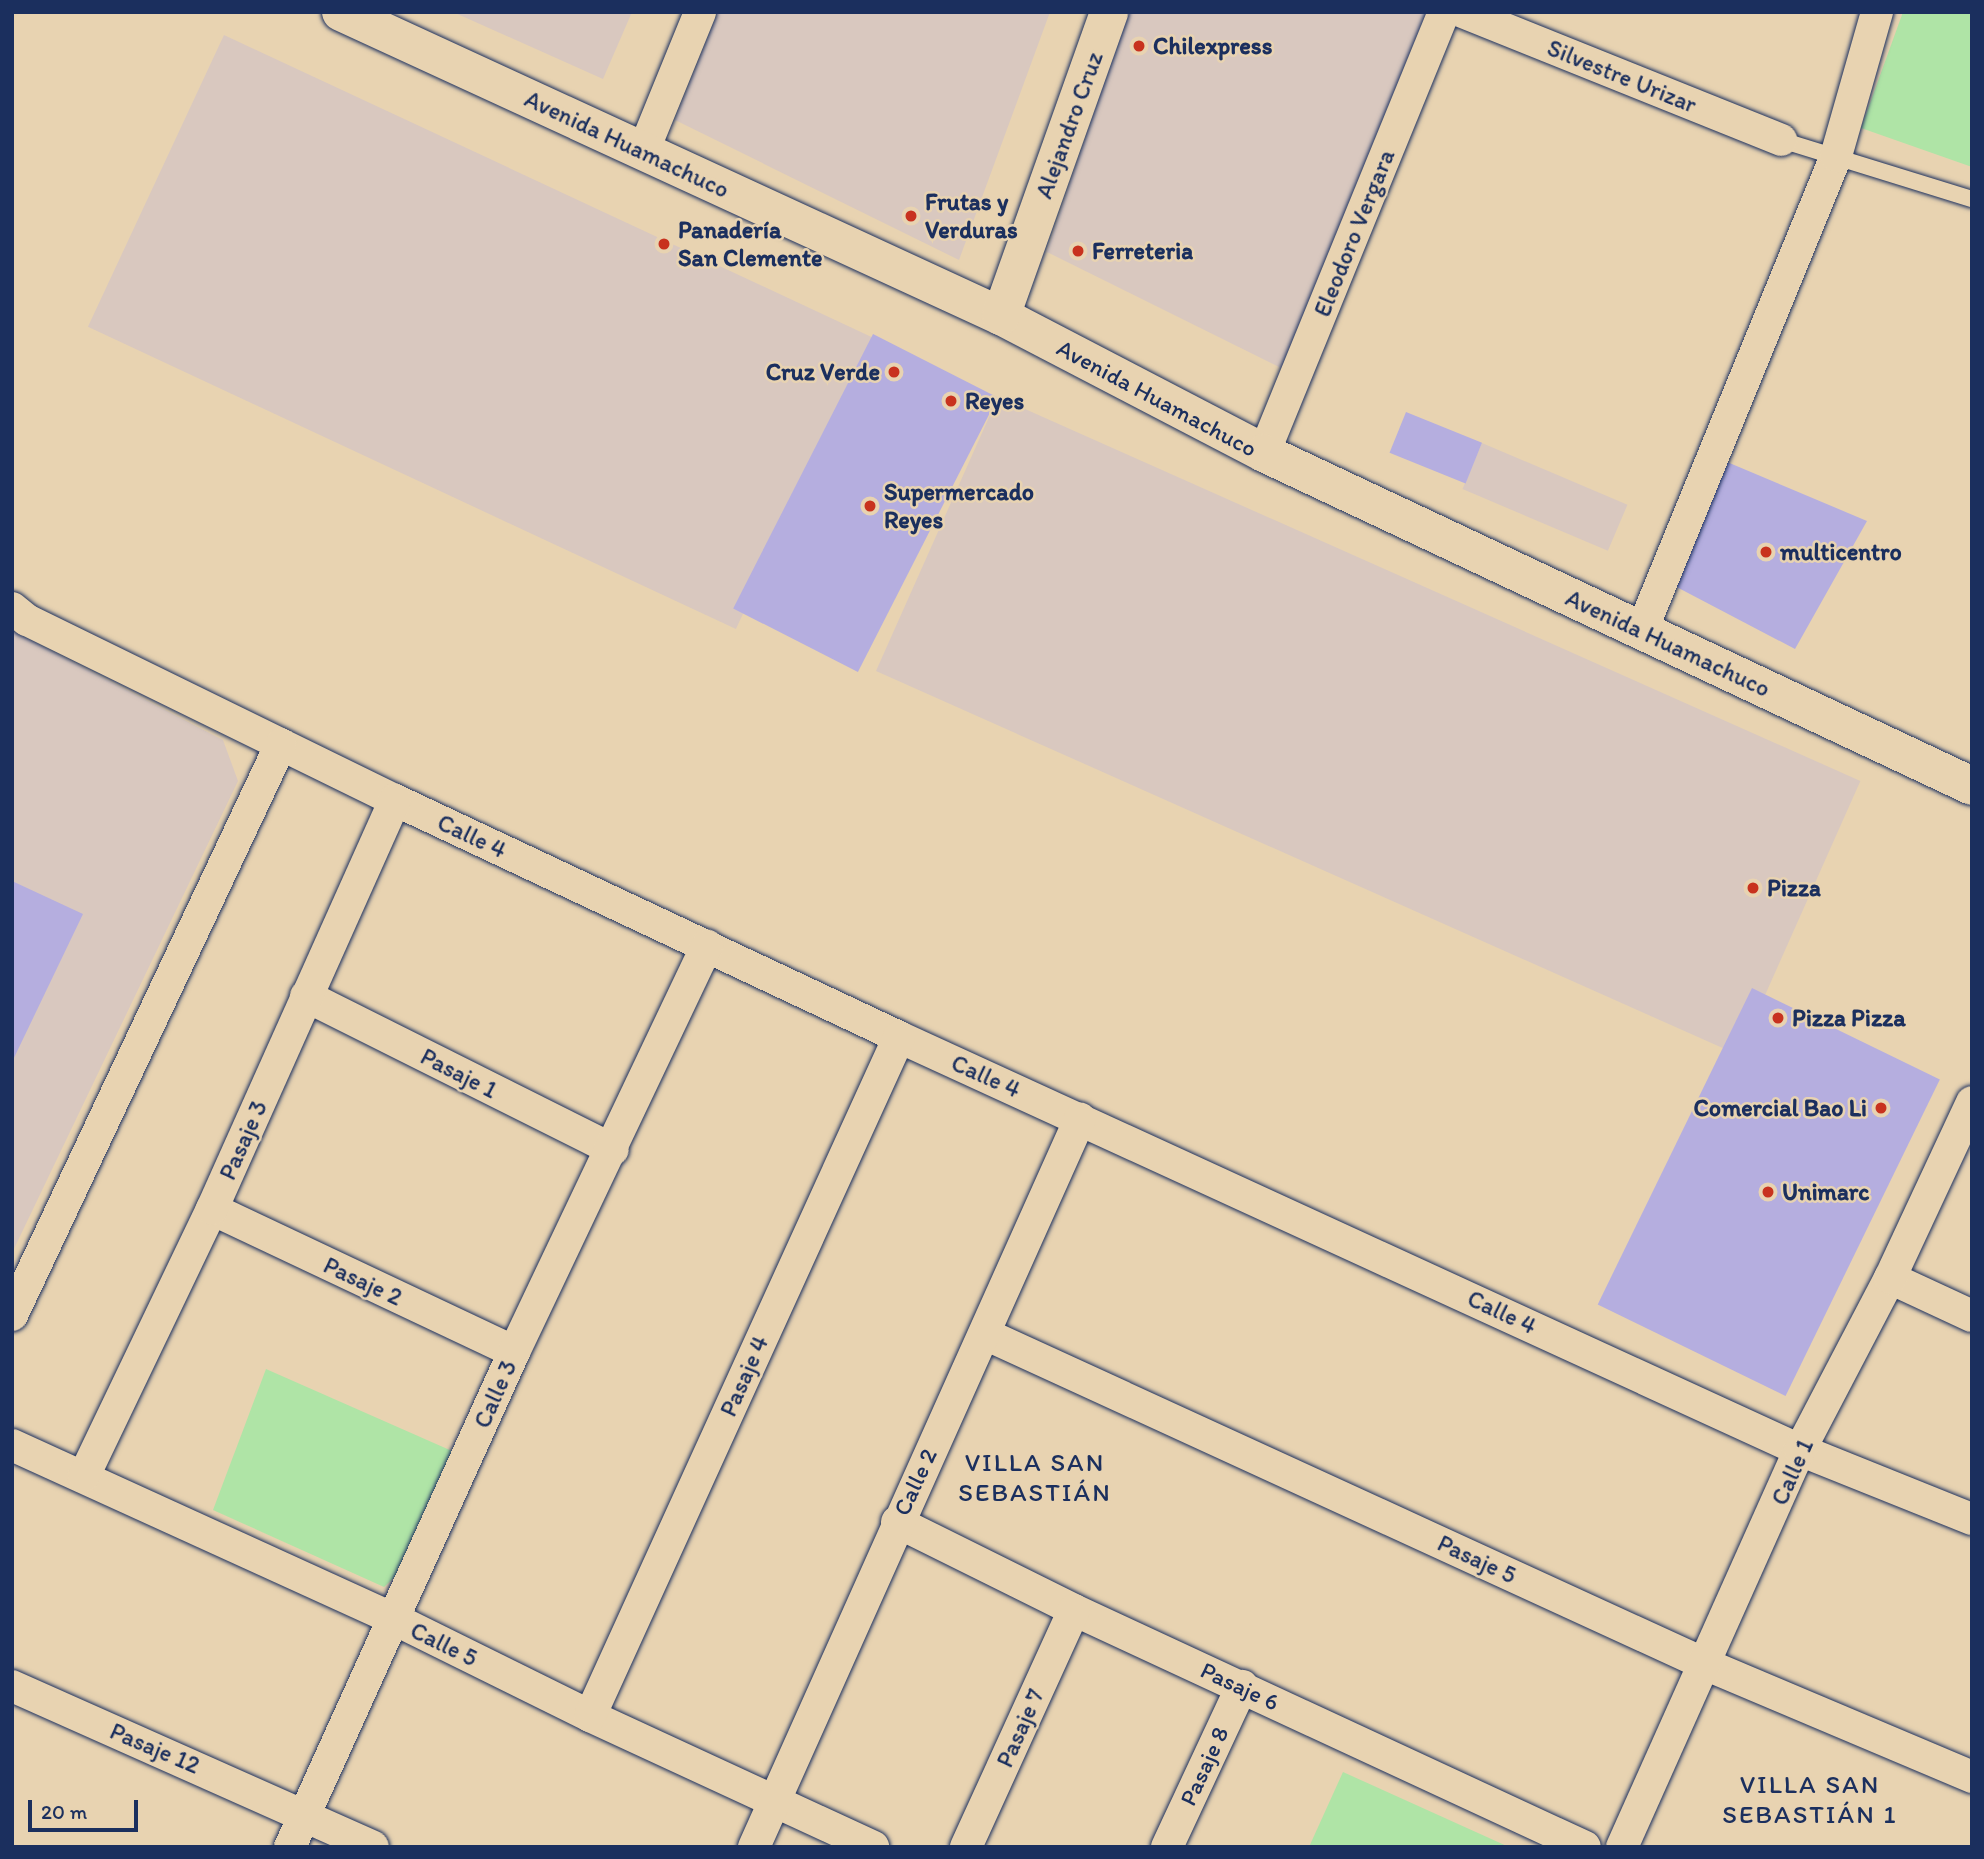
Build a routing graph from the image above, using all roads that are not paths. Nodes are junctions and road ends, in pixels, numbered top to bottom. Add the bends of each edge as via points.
1 (341, 12) edge
2 (700, 12) edge
3 (1109, 12) edge
4 (1444, 12) edge
5 (1463, 12) edge
6 (1877, 12) edge
7 (1781, 139) joint
8 (643, 152) junction
9 (1836, 156) junction
10 (1972, 200) edge
11 (1001, 316) junction
12 (1264, 453) junction
13 (12, 608) edge
14 (1642, 630) junction
15 (281, 744) junction
16 (1972, 786) edge
17 (395, 800) junction
18 (708, 946) junction
19 (306, 996) junction
20 (899, 1037) junction
21 (1972, 1102) edge
22 (1080, 1119) junction
23 (613, 1150) junction
24 (212, 1209) junction
25 (1890, 1278) junction
26 (12, 1315) edge
27 (1972, 1316) edge
28 (985, 1334) junction
29 (514, 1352) junction
30 (12, 1445) edge
31 (1800, 1450) junction
32 (84, 1476) junction
33 (1972, 1519) edge
34 (897, 1522) junction
35 (1073, 1610) junction
36 (394, 1619) junction
37 (1707, 1665) junction
38 (12, 1686) edge
39 (1242, 1686) junction
40 (590, 1716) junction
41 (1972, 1777) edge
42 (775, 1802) junction
43 (305, 1813) junction
44 (290, 1847) edge
45 (373, 1847) edge
46 (754, 1847) edge
47 (873, 1847) edge
48 (966, 1847) edge
49 (1167, 1847) edge
50 (1585, 1847) edge
51 (1622, 1847) edge

1 - 8 main road, Avenida Huamachuco
2 - 8 street
3 - 11 main road, Alejandro Cruz
4 - 12 street, Eleodoro Vergara
5 - 7 street, Silvestre Urizar
6 - 9 street
7 - 9 lane
8 - 11 main road, Avenida Huamachuco
9 - 10 lane
9 - 14 street
11 - 12 main road, Avenida Huamachuco
12 - 14 main road, Avenida Huamachuco
13 - 15 street, Calle 4
14 - 16 main road, Avenida Huamachuco
15 - 17 street, Calle 4
15 - 26 street
17 - 18 street, Calle 4
17 - 19 street, Pasaje 3
18 - 20 street, Calle 4
18 - 23 street, Calle 3
19 - 23 street, Pasaje 1
19 - 24 street, Pasaje 3
20 - 22 street, Calle 4
20 - 40 street, Pasaje 4
21 - 25 street, Calle 1
22 - 28 street, Calle 2
22 - 31 street, Calle 4
23 - 29 street, Calle 3
24 - 29 street, Pasaje 2
24 - 32 street, Pasaje 3
25 - 27 street
25 - 31 street, Calle 1
28 - 34 street, Calle 2
28 - 37 street, Pasaje 5
29 - 36 street, Calle 3
30 - 32 street, Calle 5
31 - 33 street, Calle 4
31 - 37 street, Calle 1
32 - 36 street, Calle 5
34 - 35 street, Pasaje 6
34 - 42 street, Calle 2
35 - 39 street, Pasaje 6
35 - 48 street, Pasaje 7
36 - 40 street, Calle 5
36 - 43 street, Calle 3
37 - 41 street, Pasaje 5
37 - 51 street, Calle 1
38 - 43 street, Pasaje 12
39 - 49 street, Pasaje 8
39 - 50 street, Pasaje 6
40 - 42 street, Calle 5
42 - 46 street, Calle 2
42 - 47 street, Calle 5
43 - 44 street, Calle 3
43 - 45 street, Pasaje 12

